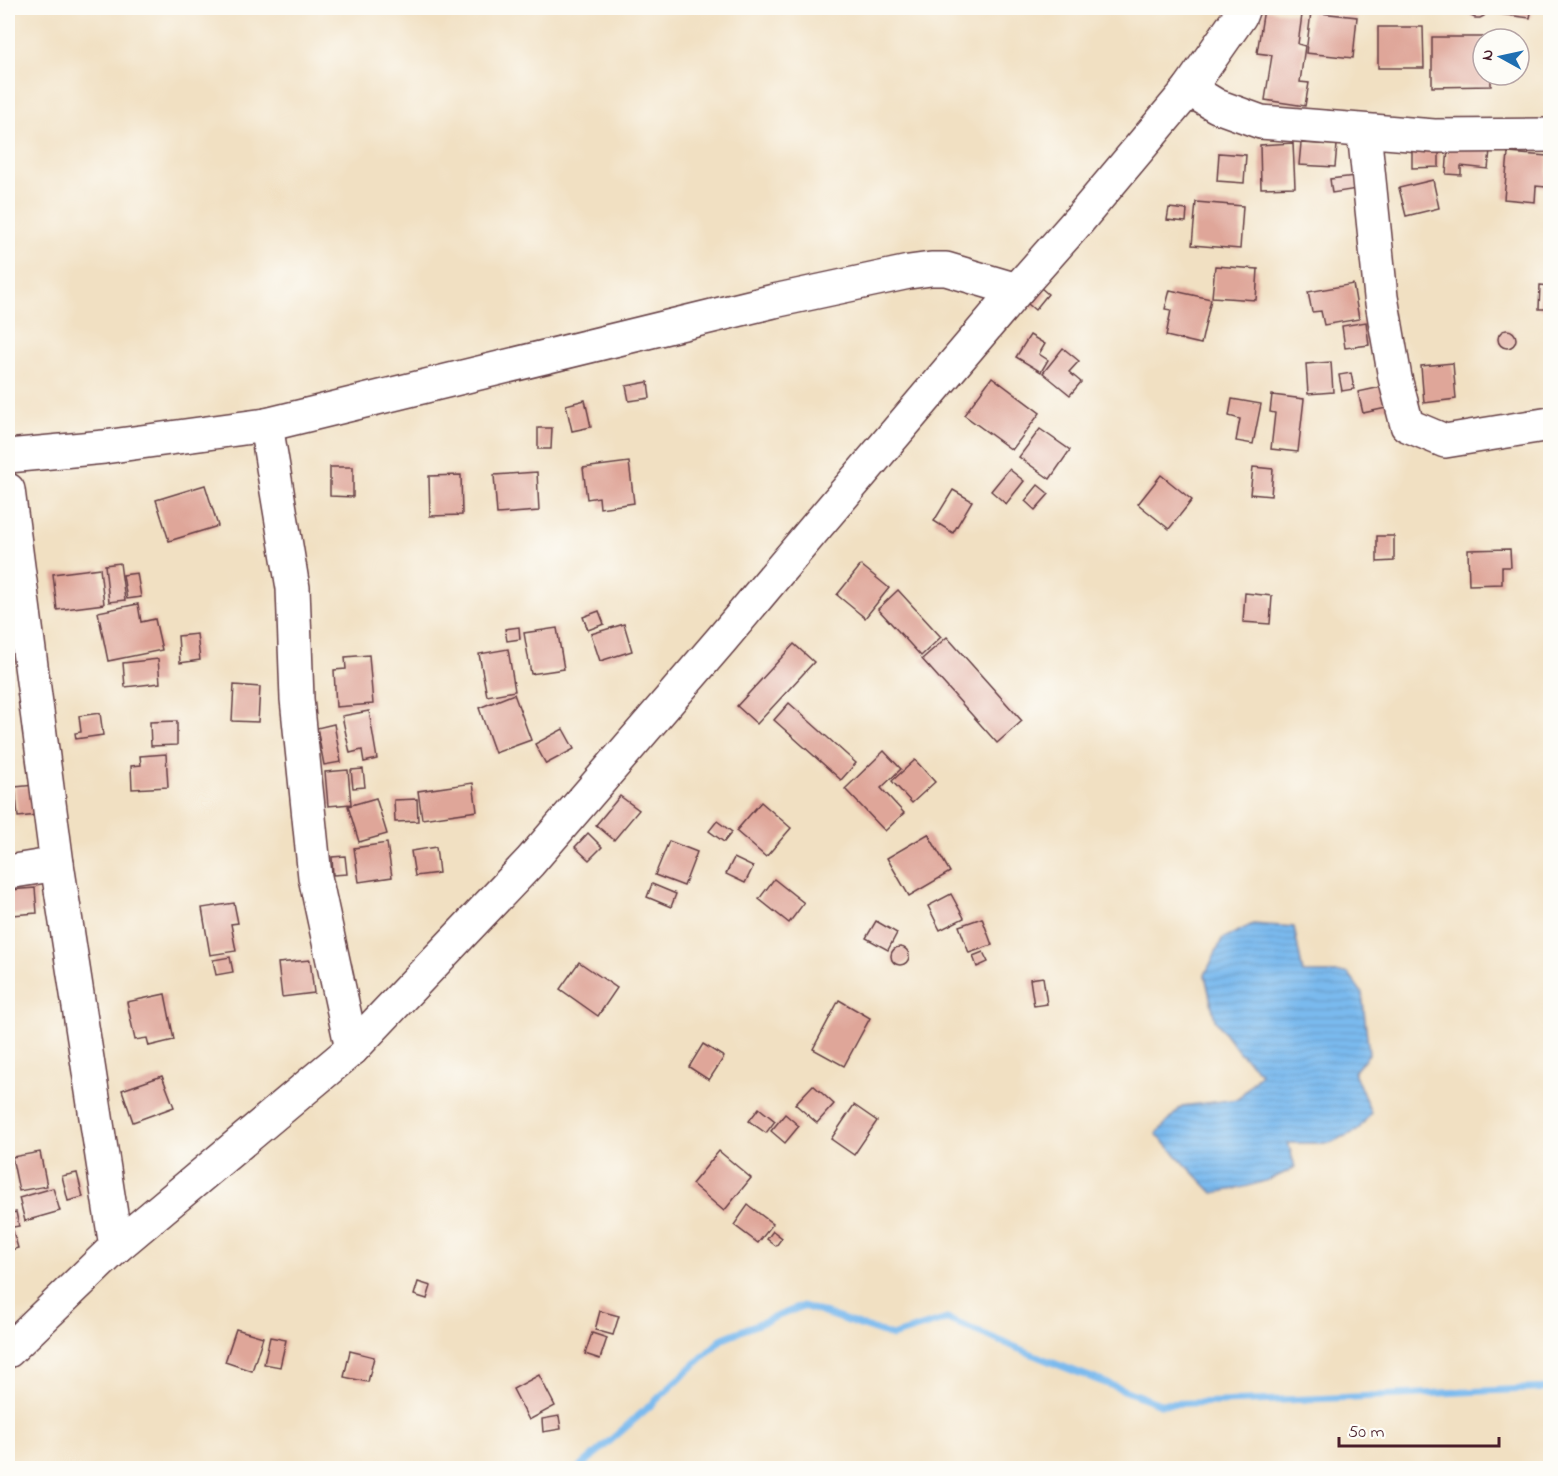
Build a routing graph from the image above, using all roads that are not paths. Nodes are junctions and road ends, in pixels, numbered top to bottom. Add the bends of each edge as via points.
1 (1243, 8) edge
2 (1189, 89) junction
3 (1364, 131) junction
4 (1551, 135) edge
5 (1017, 290) junction
6 (1551, 424) edge
7 (266, 426) junction
8 (8, 456) edge
9 (8, 490) edge
10 (57, 864) junction
11 (8, 872) edge
12 (352, 1049) junction
13 (116, 1247) junction
14 (8, 1351) edge

1 - 2 street
2 - 3 street via 1217,106 1261,122
2 - 5 street
3 - 4 street
3 - 6 street via 1381,297 1407,425 1445,441
5 - 7 street via 946,269 909,272 774,301
5 - 12 street via 530,862
7 - 8 street
7 - 12 street via 293,588 297,699 315,877
9 - 10 street
10 - 11 street
10 - 13 street
12 - 13 street
13 - 14 street

